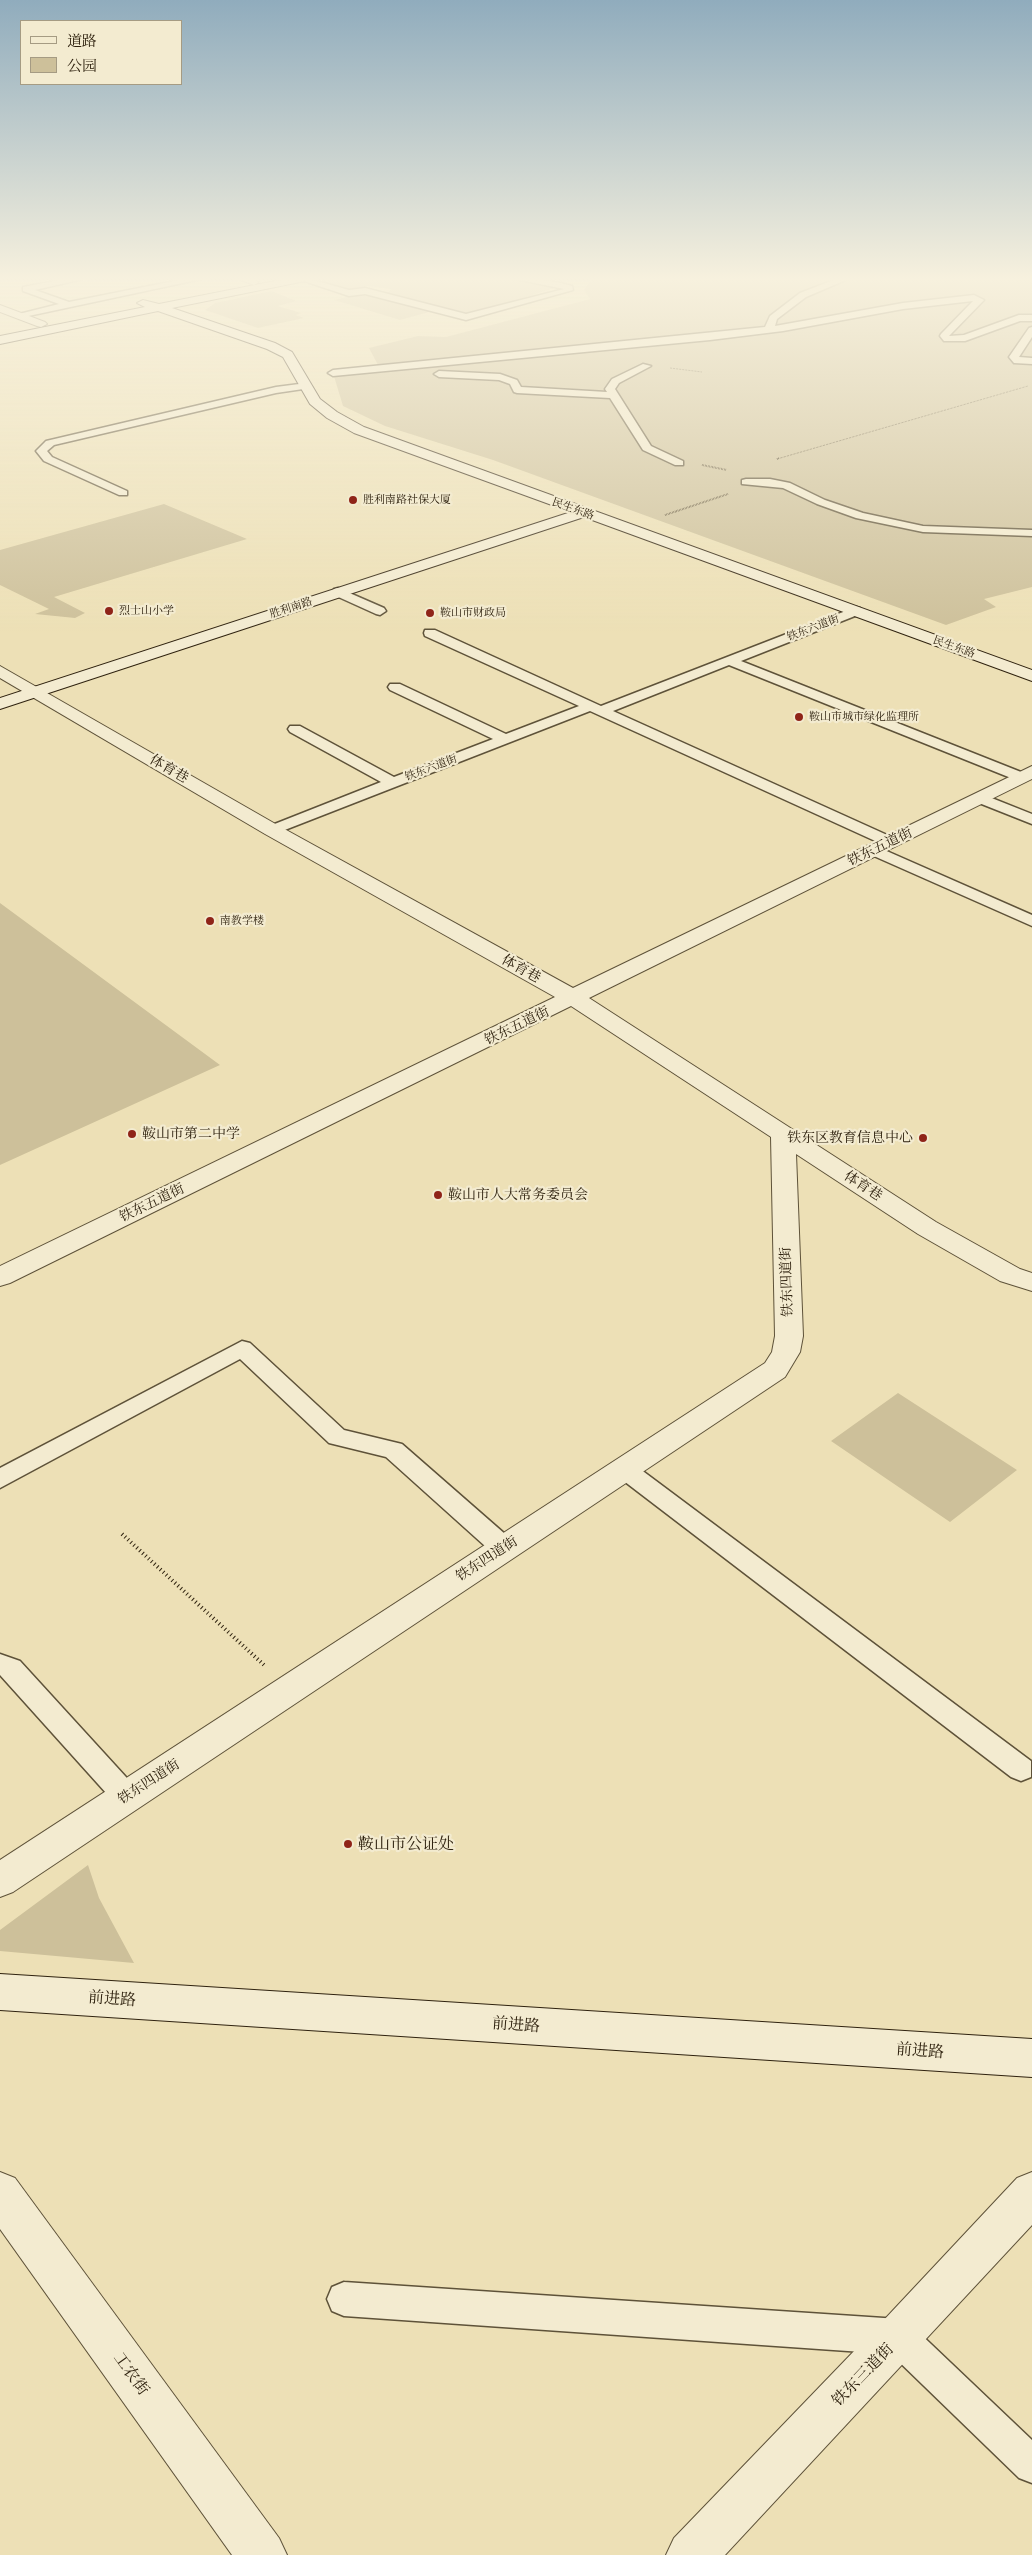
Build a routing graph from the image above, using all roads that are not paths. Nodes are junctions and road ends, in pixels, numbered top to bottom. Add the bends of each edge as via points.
1 (254, 395) edge
2 (312, 395) edge
3 (613, 395) edge
4 (678, 463) road end
5 (746, 482) road end
6 (123, 493) dead end
7 (583, 513) junction
8 (1032, 533) edge
9 (338, 592) junction
10 (380, 611) dead end
11 (856, 611) junction
12 (430, 633) dead end
13 (730, 660) junction
14 (0, 671) edge
15 (1032, 676) edge
16 (395, 687) dead end
17 (37, 692) junction
18 (0, 704) edge
19 (596, 708) junction
20 (295, 729) dead end
21 (506, 739) junction
22 (1026, 774) edge
23 (393, 783) junction
24 (979, 798) junction
25 (1032, 820) edge
26 (272, 830) junction
27 (882, 846) junction
28 (1032, 921) edge
29 (574, 998) junction
30 (783, 1134) junction
31 (0, 1277) edge
32 (1032, 1282) edge
33 (624, 1469) junction
34 (0, 1479) edge
35 (504, 1548) junction
36 (0, 1664) edge
37 (1021, 1769) dead end
38 (126, 1796) junction
39 (0, 1880) edge
40 (0, 1992) edge
41 (1032, 2058) edge
42 (0, 2193) edge
43 (1032, 2193) edge
44 (344, 2299) dead end
45 (900, 2337) junction
46 (1032, 2465) edge
47 (262, 2555) edge
48 (691, 2555) edge

1 - 6 lane via 50,443 41,451 48,459
2 - 7 main road, 民生东路 via 332,415 360,430
3 - 4 lane via 647,448
5 - 8 lane via 786,485 860,516 923,529
7 - 9 main road, 胜利南路
7 - 11 main road, 民生东路
9 - 10 lane
9 - 17 main road, 胜利南路
11 - 13 lane, 铁东六道街
11 - 15 main road, 民生东路
12 - 19 lane
13 - 19 lane, 铁东六道街
13 - 22 lane
14 - 17 main road, 体育巷
16 - 21 lane
17 - 18 main road, 胜利南路
17 - 26 main road, 体育巷
19 - 21 lane, 铁东六道街
19 - 27 lane
20 - 23 lane
21 - 23 lane, 铁东六道街
22 - 24 main road, 铁东五道街
23 - 26 lane, 铁东六道街
24 - 25 lane
24 - 27 main road, 铁东五道街
26 - 29 main road, 体育巷
27 - 28 lane
27 - 29 main road, 铁东五道街
29 - 30 main road, 体育巷
29 - 31 main road, 铁东五道街
30 - 32 main road, 体育巷 via 927,1228 1010,1275
30 - 33 main road, 铁东四道街 via 789,1336 786,1352 775,1370
33 - 35 main road, 铁东四道街
33 - 37 lane
34 - 35 lane via 242,1348 337,1437 394,1450
35 - 38 main road, 铁东四道街
36 - 38 lane via 11,1668
38 - 39 main road, 铁东四道街
40 - 41 main road, 前进路
42 - 47 main road, 工农街
43 - 45 main road, 铁东三道街
44 - 45 lane
45 - 46 lane
45 - 48 main road, 铁东三道街

